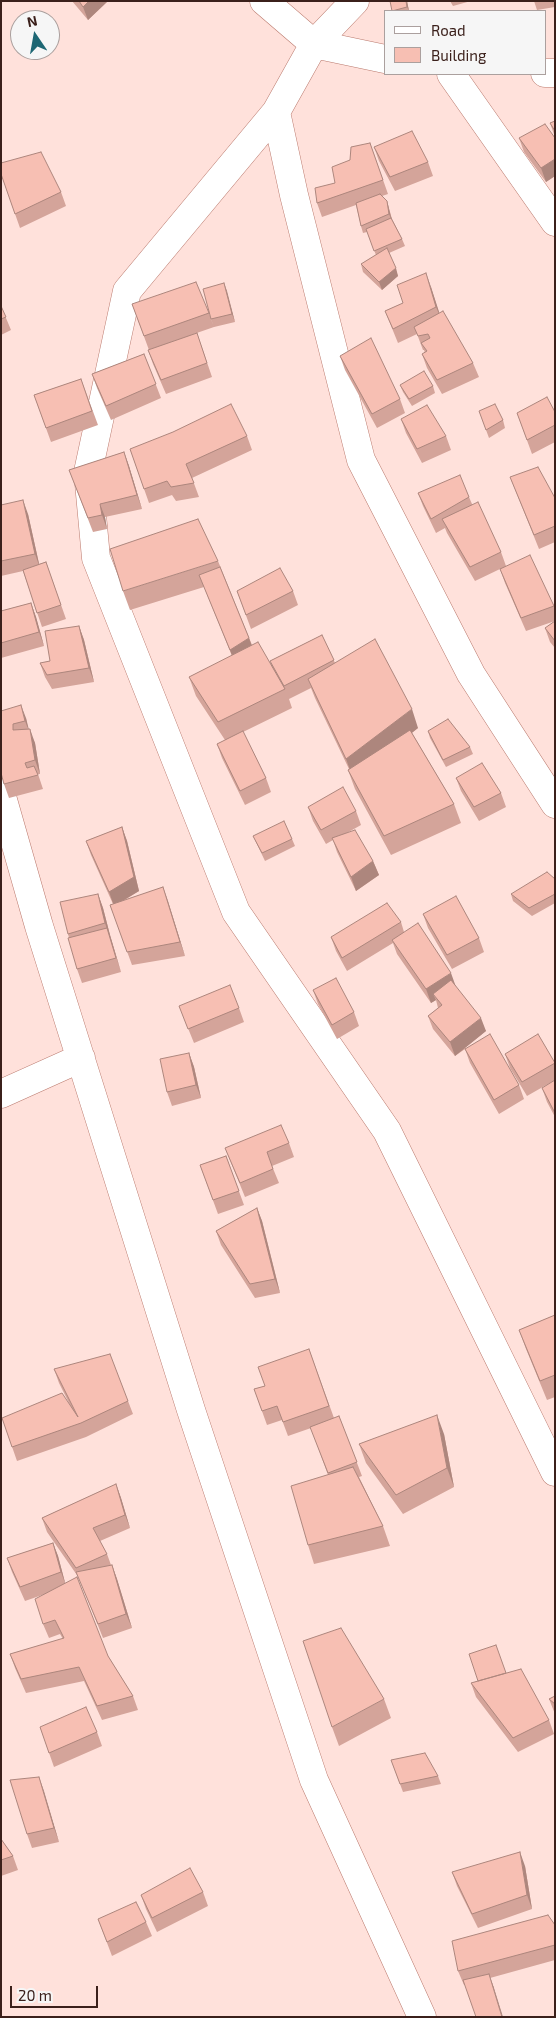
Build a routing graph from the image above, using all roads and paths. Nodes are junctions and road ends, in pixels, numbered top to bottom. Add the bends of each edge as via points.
1 (264, 1) edge
2 (355, 1) edge
3 (314, 44) junction
4 (384, 59) edge
5 (452, 75) edge
6 (276, 112) junction
7 (555, 222) edge
8 (1, 793) edge
9 (555, 804) edge
10 (81, 1058) junction
11 (1, 1094) edge
12 (555, 1472) edge
13 (422, 2017) edge

1 - 3 street
2 - 3 street
3 - 4 street
3 - 6 street
5 - 7 street
6 - 9 street via 361,460 471,674
6 - 12 street via 127,290 88,472 96,558 236,912 386,1131
8 - 10 street
10 - 11 street
10 - 13 street via 191,1410 314,1780

